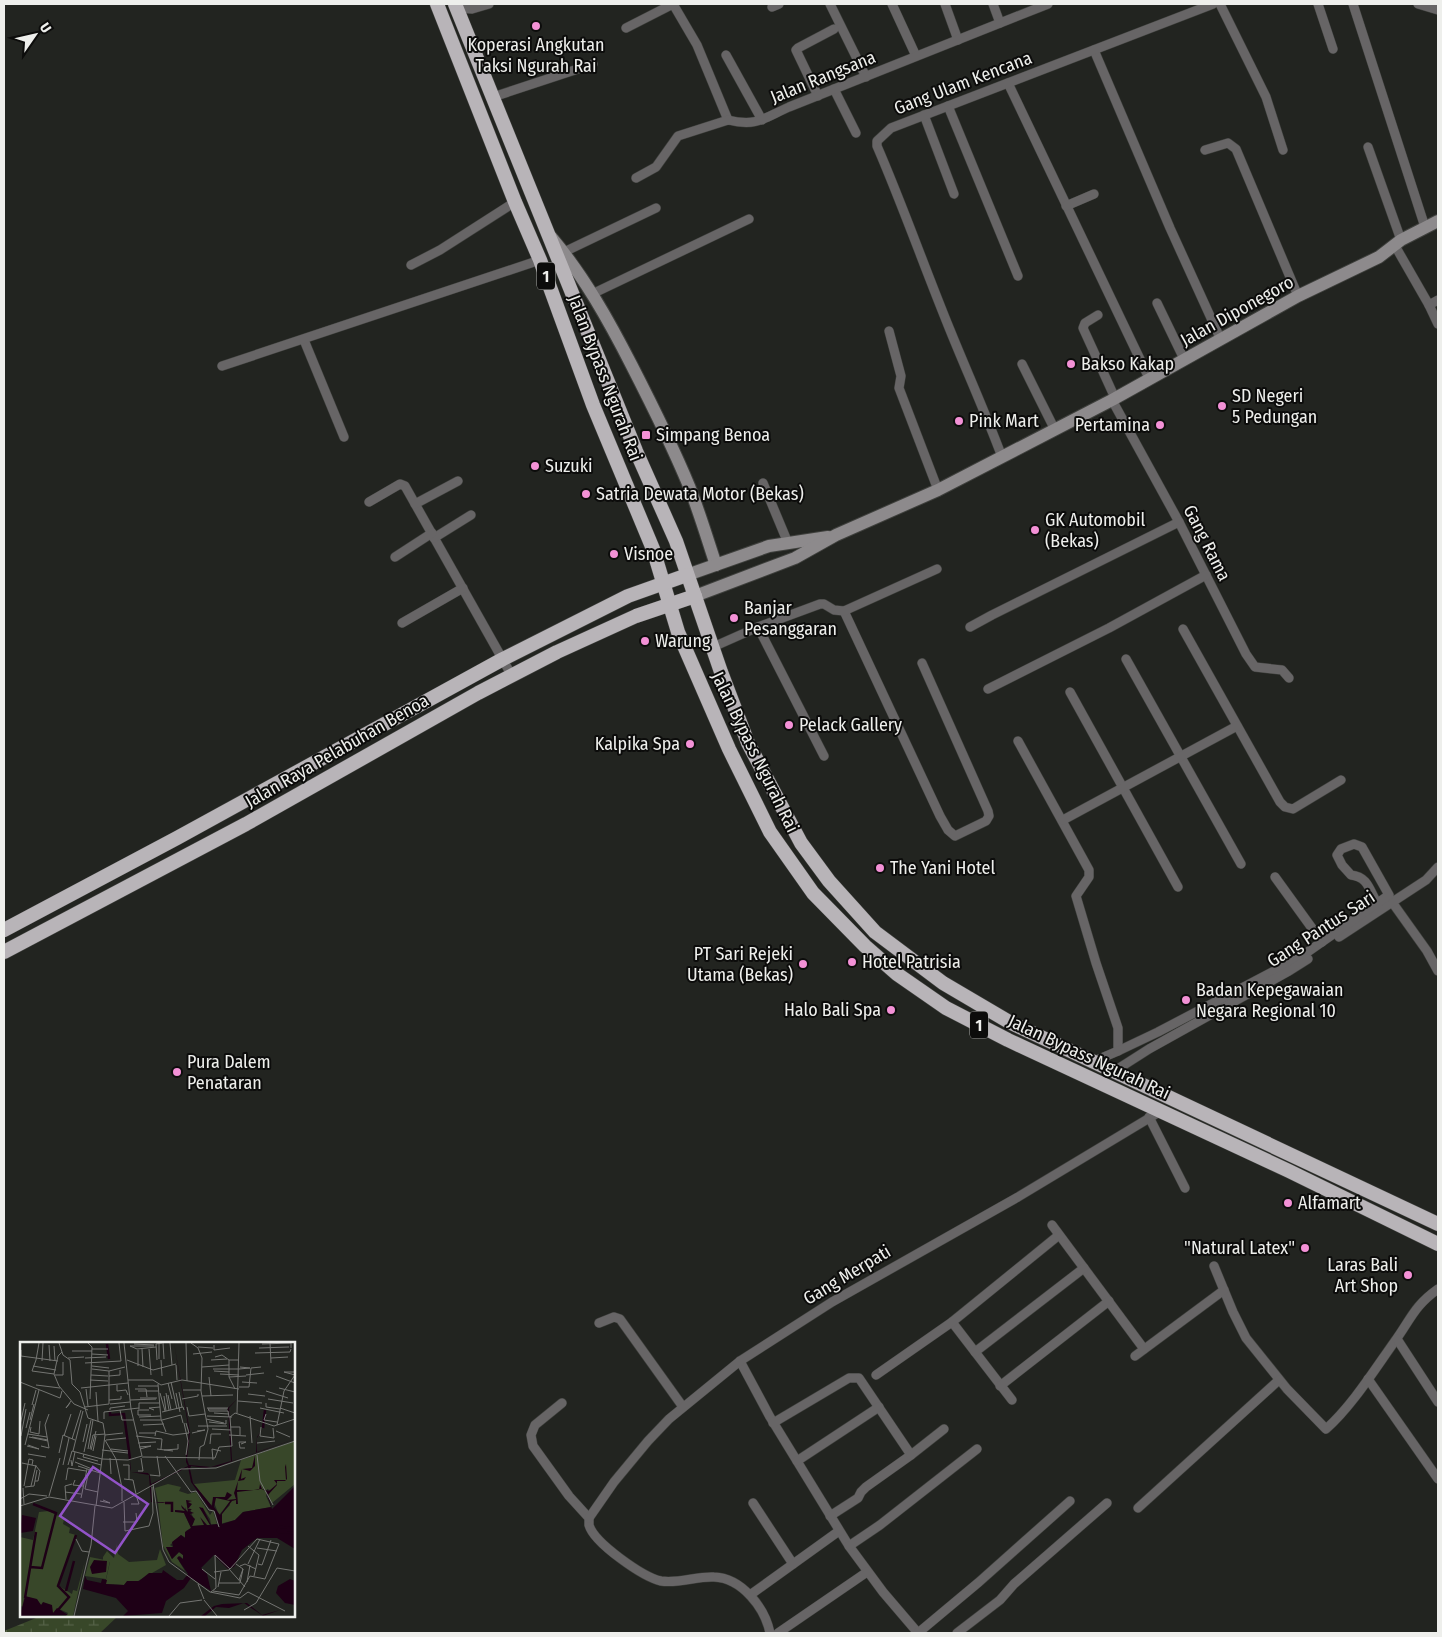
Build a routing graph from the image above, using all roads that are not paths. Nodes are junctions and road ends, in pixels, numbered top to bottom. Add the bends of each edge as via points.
1 (436, 4) edge
2 (488, 4) edge
3 (673, 4) edge
4 (830, 4) edge
5 (892, 4) edge
6 (945, 4) edge
7 (993, 4) edge
8 (1048, 4) edge
9 (1213, 4) edge
10 (1220, 4) edge
11 (1318, 4) edge
12 (1353, 4) edge
13 (1418, 4) edge
14 (456, 6) edge
15 (1199, 6) edge
16 (1438, 10) edge
17 (1000, 23) junction
18 (626, 28) dead end
19 (834, 29) dead end
20 (958, 40) junction
21 (1094, 50) junction
22 (1333, 50) dead end
23 (726, 55) dead end
24 (916, 56) junction
25 (593, 64) dead end
26 (866, 77) junction
27 (1008, 83) junction
28 (834, 89) junction
29 (818, 96) junction
30 (493, 97) junction
31 (948, 106) junction
32 (924, 115) junction
33 (728, 120) junction
34 (762, 120) junction
35 (856, 133) dead end
36 (1368, 147) dead end
37 (1205, 150) dead end
38 (1283, 150) dead end
39 (636, 178) dead end
40 (954, 194) dead end
41 (1094, 194) dead end
42 (515, 202) junction
43 (1066, 206) junction
44 (656, 208) dead end
45 (749, 219) dead end
46 (1438, 222) edge
47 (1425, 227) junction
48 (549, 235) junction
49 (1398, 242) junction
50 (564, 252) junction
51 (540, 260) junction
52 (411, 265) dead end
53 (1018, 276) dead end
54 (592, 294) junction
55 (1298, 296) junction
56 (1438, 300) edge
57 (1157, 303) dead end
58 (1429, 305) junction
59 (1098, 315) dead end
60 (1438, 324) edge
61 (889, 331) dead end
62 (304, 340) junction
63 (1221, 340) junction
64 (1184, 359) junction
65 (1022, 364) dead end
66 (222, 366) dead end
67 (1149, 378) junction
68 (1113, 399) junction
69 (1055, 430) junction
70 (344, 437) dead end
71 (1002, 457) junction
72 (458, 481) dead end
73 (763, 484) dead end
74 (938, 490) junction
75 (370, 502) dead end
76 (415, 504) junction
77 (471, 515) dead end
78 (1179, 522) junction
79 (433, 535) junction
80 (836, 535) junction
81 (788, 543) junction
82 (395, 557) dead end
83 (716, 565) junction
84 (937, 569) dead end
85 (687, 575) junction
86 (1206, 575) junction
87 (664, 584) junction
88 (463, 588) junction
89 (694, 596) junction
90 (670, 604) junction
91 (844, 611) junction
92 (402, 623) dead end
93 (758, 628) junction
94 (970, 628) dead end
95 (1183, 629) dead end
96 (713, 647) junction
97 (503, 659) junction
98 (1126, 659) dead end
99 (922, 663) dead end
100 (512, 676) junction
101 (1289, 678) dead end
102 (988, 689) dead end
103 (1070, 692) dead end
104 (1237, 726) junction
105 (1018, 741) dead end
106 (824, 756) dead end
107 (1180, 756) junction
108 (1341, 780) dead end
109 (1123, 787) junction
110 (1063, 820) junction
111 (1241, 864) dead end
112 (1438, 867) edge
113 (1275, 877) dead end
114 (1178, 887) dead end
115 (1392, 902) junction
116 (1377, 903) junction
117 (4, 930) edge
118 (1322, 942) junction
119 (4, 952) edge
120 (1438, 971) edge
121 (1118, 1051) junction
122 (1092, 1062) junction
123 (1113, 1072) junction
124 (1155, 1114) junction
125 (1295, 1157) junction
126 (1289, 1171) junction
127 (1185, 1188) dead end
128 (1438, 1224) edge
129 (1052, 1225) dead end
130 (1059, 1235) junction
131 (1438, 1244) edge
132 (1214, 1266) dead end
133 (1084, 1268) junction
134 (1438, 1289) edge
135 (1224, 1290) junction
136 (1109, 1301) junction
137 (952, 1322) junction
138 (599, 1323) dead end
139 (1397, 1339) junction
140 (1144, 1349) junction
141 (975, 1352) junction
142 (1135, 1356) dead end
143 (740, 1362) junction
144 (876, 1375) dead end
145 (1368, 1379) junction
146 (1279, 1380) junction
147 (1000, 1386) junction
148 (1012, 1400) dead end
149 (1438, 1402) edge
150 (562, 1403) dead end
151 (683, 1407) junction
152 (879, 1408) junction
153 (773, 1423) junction
154 (944, 1429) dead end
155 (977, 1449) dead end
156 (911, 1455) junction
157 (797, 1462) junction
158 (1438, 1479) edge
159 (1070, 1501) dead end
160 (753, 1502) dead end
161 (1107, 1502) dead end
162 (1138, 1508) dead end
163 (830, 1516) junction
164 (589, 1518) junction
165 (839, 1530) junction
166 (849, 1546) junction
167 (793, 1564) junction
168 (866, 1572) junction
169 (750, 1595) junction
170 (770, 1633) edge
171 (778, 1633) edge
172 (918, 1633) edge
173 (957, 1633) edge

1 - 42 highway, Jalan Bypass Ngurah Rai / 1
2 - 14 street via 472,9
3 - 18 street
3 - 33 street via 698,44
4 - 26 street
5 - 24 street
6 - 20 street
7 - 17 street
8 - 17 street, Jalan Rangsana
9 - 15 street, Gang Ulam Kencana
10 - 38 street via 1266,97
11 - 22 street
12 - 47 street
13 - 16 street
14 - 30 highway, Jalan Bypass Ngurah Rai / 1
15 - 21 street, Gang Ulam Kencana
17 - 20 street, Jalan Rangsana
19 - 29 street via 796,50
20 - 24 street, Jalan Rangsana
21 - 27 street, Gang Ulam Kencana
21 - 63 street
23 - 34 street
24 - 26 street, Jalan Rangsana
25 - 30 street
26 - 28 street, Jalan Rangsana
27 - 31 street, Gang Ulam Kencana
27 - 43 street
28 - 29 street, Jalan Rangsana
28 - 35 street
29 - 34 street, Jalan Rangsana
30 - 48 highway, Jalan Bypass Ngurah Rai / 1
31 - 32 street, Gang Ulam Kencana
31 - 53 street
32 - 40 street
32 - 71 street, Gang Ulam Kencana via 891,128 879,138 876,146
33 - 34 street, Jalan Rangsana via 748,124
33 - 39 street via 678,136 656,167
36 - 49 street
37 - 55 street via 1228,143 1236,148
41 - 43 street
42 - 51 highway, Jalan Bypass Ngurah Rai / 1
42 - 52 street
43 - 67 street
44 - 50 street
45 - 54 street
46 - 47 main road, Jalan Diponegoro
47 - 49 main road, Jalan Diponegoro
48 - 50 main road
48 - 85 highway, Jalan Bypass Ngurah Rai / 1 via 676,541
49 - 55 main road, Jalan Diponegoro via 1379,257
49 - 58 street
50 - 54 main road
51 - 62 street
51 - 87 highway, Jalan Bypass Ngurah Rai / 1
54 - 83 main road via 659,420 689,486
55 - 63 main road, Jalan Diponegoro
56 - 58 street
57 - 64 street
58 - 60 street
59 - 68 street, Gang Rama via 1084,322 1084,331
61 - 74 street via 901,376 899,388
62 - 66 street
62 - 70 street
63 - 64 main road, Jalan Diponegoro
64 - 67 main road, Jalan Diponegoro
65 - 69 street
67 - 68 main road, Jalan Diponegoro
68 - 69 main road, Jalan Diponegoro
68 - 78 street, Gang Rama
69 - 71 main road, Jalan Diponegoro
71 - 74 main road, Jalan Diponegoro
72 - 76 street
73 - 81 street
74 - 80 main road, Jalan Diponegoro
75 - 76 street via 400,484 405,486
76 - 79 street
77 - 79 street
78 - 86 street, Gang Rama
78 - 94 street
79 - 82 street
79 - 88 street
80 - 81 main road, Jalan Diponegoro
80 - 89 main road, Jalan Diponegoro via 795,558
81 - 83 main road, Jalan Diponegoro via 769,546
83 - 85 main road, Jalan Diponegoro
84 - 91 street
85 - 87 highway, Jalan Raya Pelabuhan Benoa
85 - 89 highway, Jalan Bypass Ngurah Rai / 1
86 - 101 street, Gang Rama via 1255,667 1282,670
86 - 102 street
87 - 90 highway, Jalan Bypass Ngurah Rai / 1
87 - 97 highway, Jalan Raya Pelabuhan Benoa via 628,596
88 - 92 street
88 - 97 street
89 - 90 highway, Jalan Raya Pelabuhan Benoa
89 - 96 highway, Jalan Bypass Ngurah Rai / 1
90 - 100 highway, Jalan Raya Pelabuhan Benoa via 618,624
90 - 124 highway, Jalan Bypass Ngurah Rai / 1 via 678,632 729,749 770,832 813,893 865,946 946,1008
91 - 93 street via 820,604
91 - 99 street via 940,816 955,836 986,821 989,816
93 - 96 street
93 - 106 street
95 - 104 street
96 - 122 highway, Jalan Bypass Ngurah Rai / 1 via 748,743 801,843 829,882 875,932 943,983 1011,1023
97 - 100 street
97 - 117 highway, Jalan Raya Pelabuhan Benoa
98 - 107 street
100 - 119 highway, Jalan Raya Pelabuhan Benoa
103 - 109 street
104 - 107 street
104 - 108 street via 1285,807 1293,809
105 - 110 street
107 - 109 street
107 - 111 street
109 - 110 street
109 - 114 street
110 - 121 street via 1089,870 1089,877 1076,896 1118,1028
112 - 115 street, Gang Pantus Sari via 1426,880
113 - 118 street
115 - 120 street
115 - 123 street, Gang Pantus Sari via 1289,971
116 - 116 street via 1364,880 1351,875 1342,865 1337,855 1342,849 1354,844 1362,847 1388,891 1389,895
116 - 118 street
118 - 121 street via 1231,995
121 - 122 street
122 - 123 highway, Jalan Bypass Ngurah Rai / 1
123 - 125 highway, Jalan Bypass Ngurah Rai / 1
124 - 126 highway, Jalan Bypass Ngurah Rai / 1
124 - 127 street
124 - 143 street, Gang Merpati via 1018,1197 832,1302
125 - 126 highway
125 - 128 highway, Jalan Bypass Ngurah Rai / 1
126 - 131 highway, Jalan Bypass Ngurah Rai / 1
129 - 130 street
130 - 133 street
130 - 137 street
132 - 135 street
133 - 136 street
133 - 141 street
134 - 139 street via 1417,1306
135 - 140 street
135 - 146 street via 1246,1338
136 - 140 street
136 - 147 street
137 - 141 street
137 - 144 street
138 - 151 street via 614,1316 620,1319
139 - 145 street
139 - 149 street
140 - 142 street
141 - 147 street
143 - 151 street, Gang Merpati
143 - 153 street
145 - 146 street via 1326,1429
145 - 158 street
146 - 162 street
147 - 148 street
150 - 164 street via 535,1425 531,1435 533,1446
151 - 164 street, Gang Merpati via 648,1441
152 - 153 street via 859,1378 849,1378
152 - 156 street
152 - 157 street
153 - 157 street
154 - 156 street
155 - 166 street
156 - 163 street
157 - 163 street
159 - 172 street
160 - 167 street
161 - 173 street via 1002,1598
163 - 165 street
164 - 169 street via 589,1526 608,1549 644,1575 661,1581 721,1577
165 - 166 street
165 - 167 street
166 - 168 street
167 - 169 street
168 - 171 street
168 - 172 street
169 - 170 street

